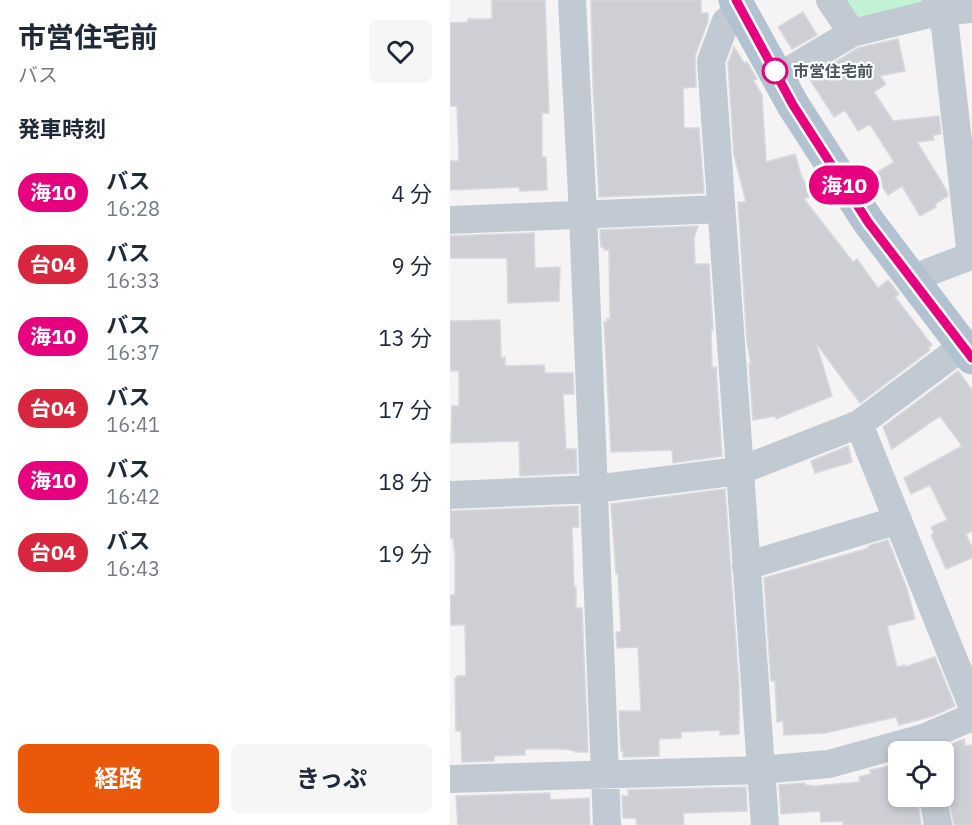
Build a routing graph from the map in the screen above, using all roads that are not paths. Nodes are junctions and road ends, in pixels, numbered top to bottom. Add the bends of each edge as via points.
1 (572, 0) edge
2 (830, 0) edge
3 (739, 5) edge
4 (937, 6) edge
5 (972, 9) edge
6 (852, 33) junction
7 (778, 77) junction
8 (721, 209) junction
9 (583, 214) junction
10 (450, 220) edge
11 (972, 256) edge
12 (915, 282) junction
13 (967, 352) edge
14 (859, 424) junction
15 (739, 471) junction
16 (594, 489) junction
17 (450, 495) edge
18 (898, 520) junction
19 (746, 566) junction
20 (972, 705) edge
21 (972, 717) edge
22 (931, 741) edge
23 (888, 752) edge
24 (761, 770) junction
25 (604, 774) junction
26 (450, 779) edge
27 (935, 807) edge
28 (607, 825) edge
29 (765, 825) edge
30 (938, 825) edge

1 - 9 street
2 - 6 street
3 - 7 main road
3 - 8 street via 726,21 711,61
4 - 5 street
4 - 6 street
4 - 11 street via 945,27
6 - 7 street
7 - 12 main road via 868,222
8 - 9 street
8 - 15 street
9 - 10 street
9 - 16 street
11 - 12 street via 929,272
12 - 13 main road
13 - 14 street
14 - 15 street
14 - 18 street
15 - 16 street
15 - 19 street
16 - 17 street
16 - 25 street
18 - 19 street
18 - 20 street
19 - 24 street
21 - 22 street
23 - 24 street via 829,764
24 - 25 street
24 - 29 street
25 - 26 street
25 - 28 street
27 - 30 street

